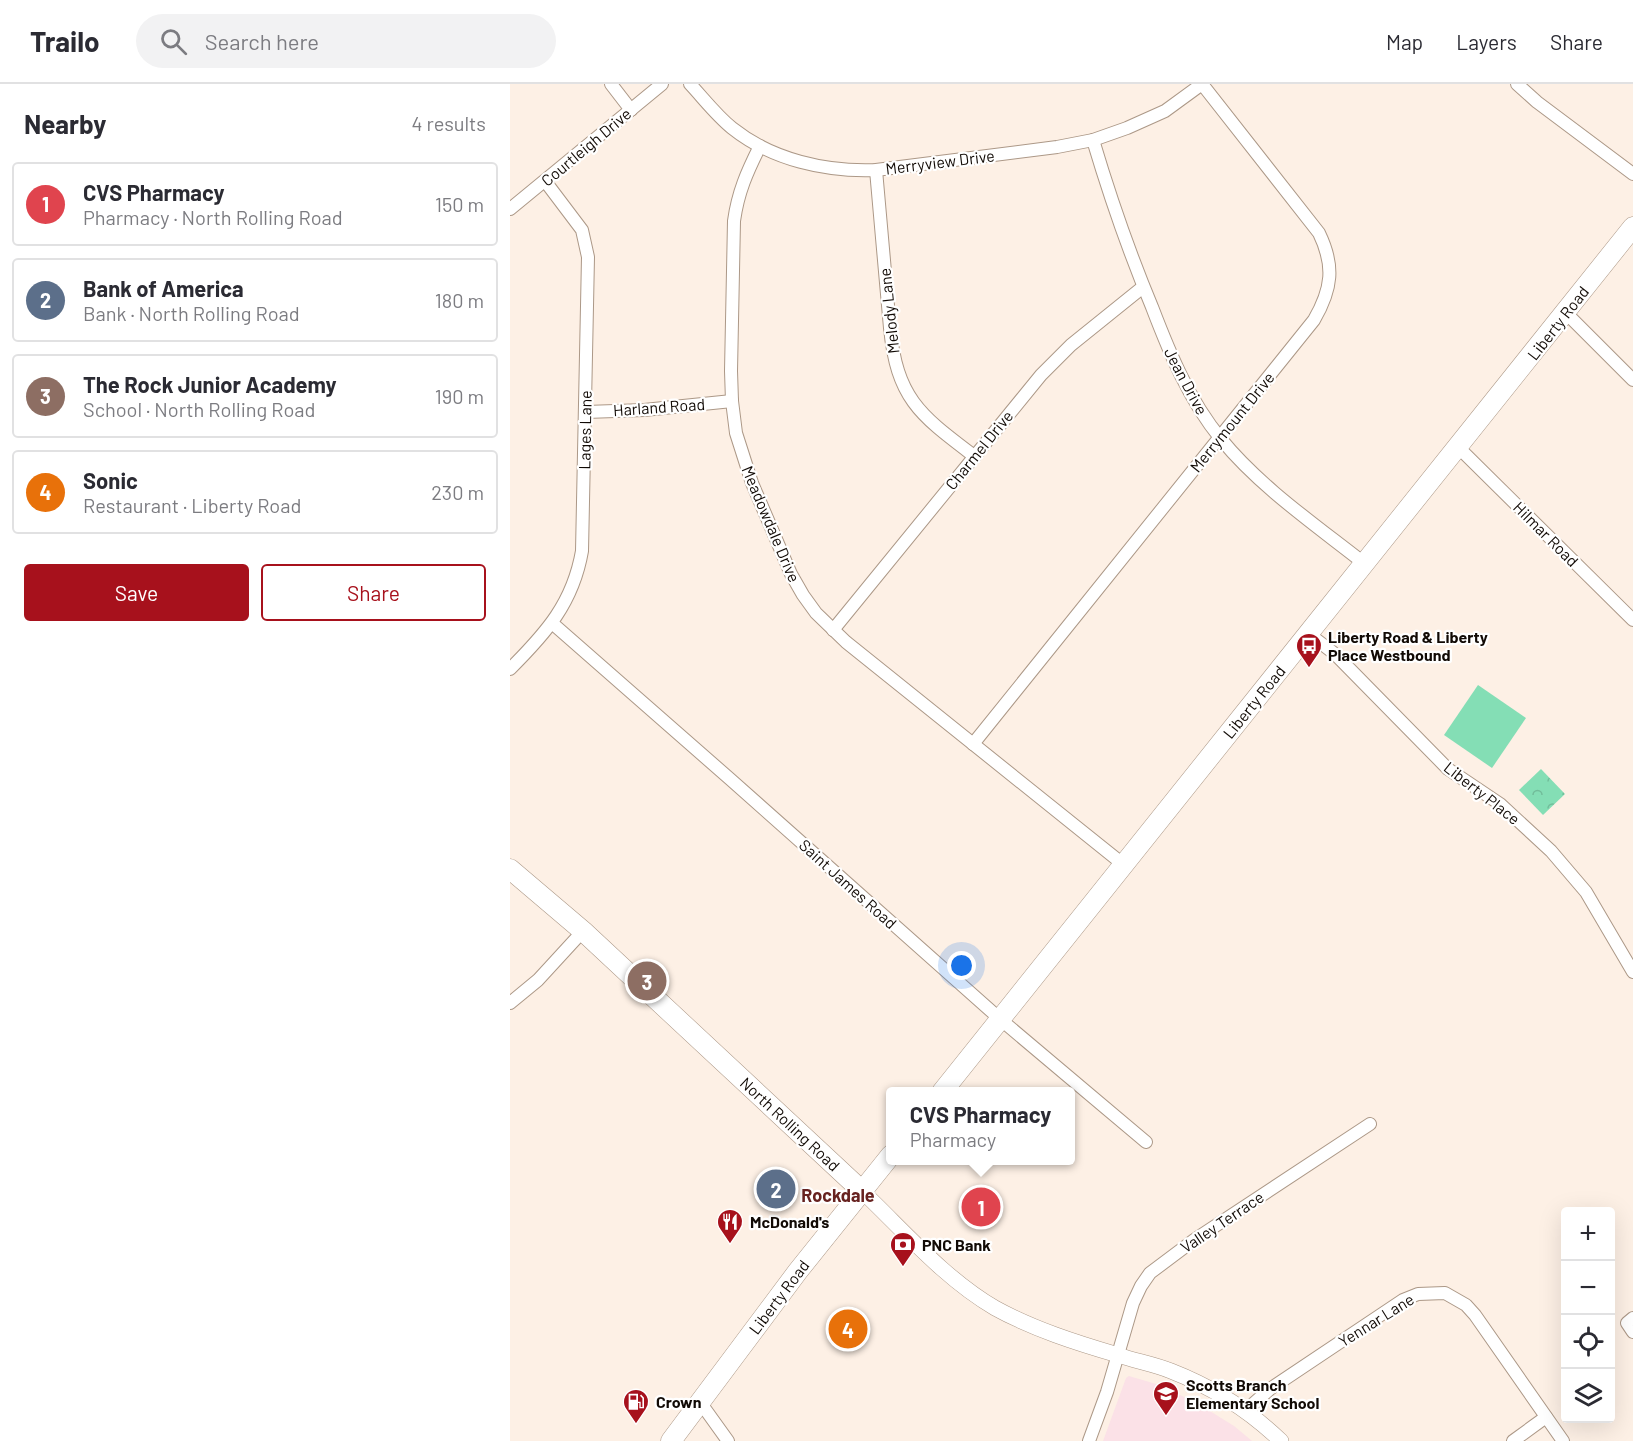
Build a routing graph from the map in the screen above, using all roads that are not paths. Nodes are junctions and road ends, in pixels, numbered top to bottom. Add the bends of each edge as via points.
1 (611, 84) edge
2 (662, 84) edge
3 (690, 84) edge
4 (1202, 84) edge
5 (1517, 84) edge
6 (631, 110) junction
7 (1093, 140) junction
8 (760, 146) junction
9 (876, 170) junction
10 (1633, 174) edge
11 (546, 182) junction
12 (510, 209) edge
13 (1633, 227) edge
14 (1143, 287) junction
15 (1566, 313) junction
16 (1633, 380) edge
17 (732, 401) junction
18 (586, 412) junction
19 (1220, 438) junction
20 (1458, 447) junction
21 (974, 456) junction
22 (1365, 564) junction
23 (1633, 620) edge
24 (552, 623) junction
25 (833, 630) junction
26 (1309, 634) junction
27 (510, 669) edge
28 (973, 744) junction
29 (1124, 865) junction
30 (510, 869) edge
31 (583, 931) junction
32 (1633, 972) edge
33 (510, 1003) edge
34 (1000, 1019) junction
35 (946, 1087) edge
36 (1370, 1124) dead end
37 (1146, 1142) dead end
38 (886, 1161) edge
39 (862, 1191) junction
40 (1633, 1318) edge
41 (1633, 1332) edge
42 (1118, 1355) junction
43 (700, 1402) junction
44 (1245, 1411) junction
45 (1546, 1417) junction
46 (671, 1441) edge
47 (728, 1441) edge
48 (1089, 1441) edge
49 (1281, 1441) edge
50 (1513, 1441) edge
51 (1563, 1441) edge

1 - 6 street
2 - 6 street, Courtleigh Drive
3 - 8 street, Merryview Drive via 731,127
4 - 7 street, Merryview Drive via 1165,111
4 - 19 street, Merrymount Drive via 1319,233 1330,262 1327,292 1314,320
5 - 10 street
6 - 11 street, Courtleigh Drive
7 - 9 street, Merryview Drive
7 - 14 street, Jean Drive
8 - 9 street, Merryview Drive via 806,164
8 - 17 street, Meadowdale Drive via 736,200
9 - 21 street, Melody Lane via 890,336 897,372 917,409
11 - 12 street, Courtleigh Drive
11 - 18 street, Lages Lane via 575,219 586,244
13 - 15 main road, Liberty Road
14 - 19 street, Jean Drive via 1181,378
14 - 21 street, Charmel Drive via 1057,358
15 - 16 street
15 - 20 main road, Liberty Road
17 - 18 street, Harland Road
17 - 25 street, Meadowdale Drive via 744,462 791,574
18 - 24 street, Lages Lane via 582,551 571,592
19 - 22 street, Jean Drive via 1258,477
19 - 28 street, Merrymount Drive
20 - 22 main road, Liberty Road
20 - 23 street, Hilmar Road
21 - 25 street, Charmel Drive
22 - 26 main road, Liberty Road
24 - 27 street, Lages Lane
24 - 34 street, Saint James Road
25 - 28 street, Meadowdale Drive
26 - 29 main road, Liberty Road
26 - 32 street, Liberty Place via 1335,654 1448,769 1500,804 1551,851 1586,892
28 - 29 street, Meadowdale Drive
29 - 34 main road, Liberty Road
30 - 31 main road, North Rolling Road
31 - 33 street via 538,980
31 - 39 main road, North Rolling Road
34 - 35 main road, Liberty Road
34 - 37 street, Saint James Road
36 - 42 street, Valley Terrace via 1150,1273 1133,1303
38 - 39 main road, Liberty Road
39 - 42 street, North Rolling Road via 946,1271 995,1308 1028,1324
39 - 43 main road, Liberty Road
40 - 41 street via 1627,1323
42 - 44 street, North Rolling Road via 1169,1370 1212,1389
42 - 48 street, Valley Terrace
43 - 46 main road, Liberty Road
43 - 47 street
44 - 45 street, Yennar Lane via 1270,1389 1403,1300 1418,1294 1445,1293 1466,1305
44 - 49 street, North Rolling Road
45 - 50 street
45 - 51 street, Yennar Lane

